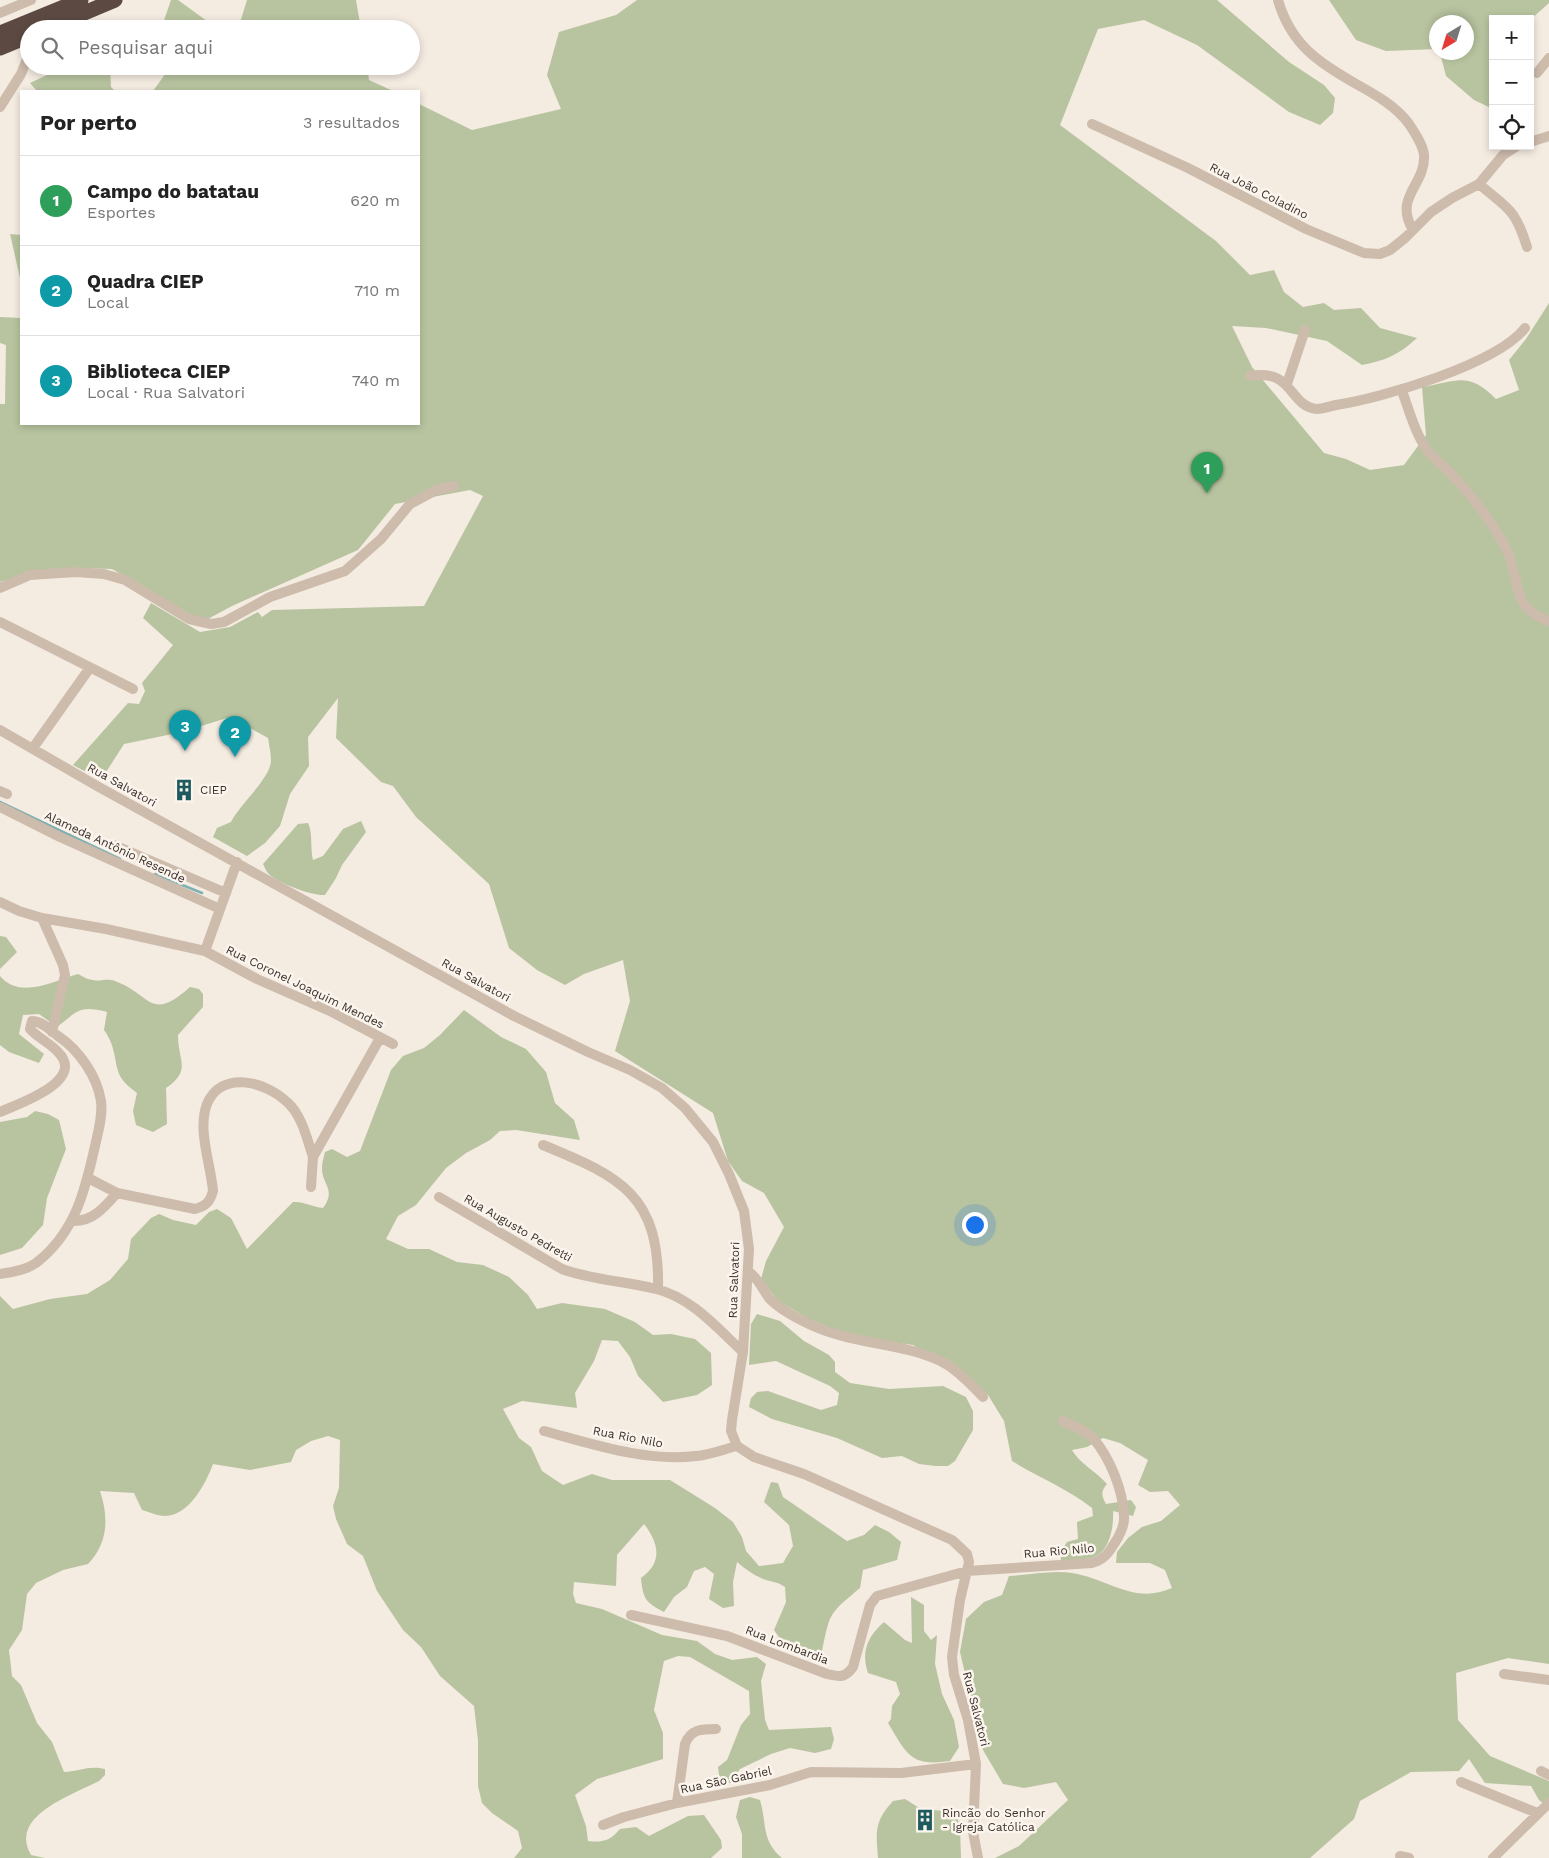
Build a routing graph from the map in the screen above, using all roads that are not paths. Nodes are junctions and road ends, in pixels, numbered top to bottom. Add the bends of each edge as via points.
1 (30, 0) edge
2 (81, 0) edge
3 (115, 0) edge
4 (1278, 0) edge
5 (0, 13) edge
6 (40, 20) edge
7 (47, 20) edge
8 (52, 20) edge
9 (20, 28) edge
10 (0, 33) edge
11 (20, 40) edge
12 (0, 48) edge
13 (1549, 58) edge
14 (1537, 73) dead end
15 (20, 75) edge
16 (0, 107) edge
17 (1092, 124) dead end
18 (1549, 136) edge
19 (1534, 141) edge
20 (1511, 150) edge
21 (1479, 184) junction
22 (1413, 230) junction
23 (1527, 246) dead end
24 (1525, 328) dead end
25 (1305, 330) dead end
26 (1250, 376) dead end
27 (1287, 384) junction
28 (1402, 391) junction
29 (454, 486) dead end
30 (0, 588) edge
31 (0, 622) edge
32 (1549, 622) edge
33 (89, 669) junction
34 (133, 689) dead end
35 (0, 730) edge
36 (33, 748) junction
37 (0, 807) edge
38 (114, 845) dead end
39 (237, 862) junction
40 (226, 893) junction
41 (0, 902) edge
42 (220, 909) junction
43 (42, 918) junction
44 (205, 951) junction
45 (52, 1032) junction
46 (380, 1038) junction
47 (393, 1044) dead end
48 (0, 1112) edge
49 (543, 1145) dead end
50 (313, 1157) junction
51 (88, 1178) junction
52 (311, 1187) dead end
53 (117, 1193) junction
54 (439, 1196) dead end
55 (72, 1221) junction
56 (748, 1272) junction
57 (0, 1274) edge
58 (658, 1289) junction
59 (743, 1352) junction
60 (983, 1398) dead end
61 (1063, 1421) dead end
62 (544, 1431) dead end
63 (738, 1446) junction
64 (967, 1571) junction
65 (631, 1615) dead end
66 (1504, 1674) dead end
67 (1549, 1680) edge
68 (716, 1729) dead end
69 (976, 1764) junction
70 (1461, 1782) dead end
71 (677, 1803) junction
72 (1549, 1803) edge
73 (1538, 1813) junction
74 (603, 1825) dead end
75 (978, 1858) edge
76 (1493, 1858) edge

1 - 5 street
1 - 6 street
2 - 7 highway
3 - 8 highway
4 - 22 street via 1292,35 1305,49 1323,64 1374,94 1408,123 1424,156 1407,202 1407,219
9 - 10 highway
11 - 12 highway
13 - 14 street
15 - 16 street
17 - 22 street, Rua João Coladino via 1188,168 1306,229 1364,253 1380,254 1390,250
18 - 19 street
20 - 21 street, Rua João Coladino
21 - 22 street, Rua João Coladino via 1431,212
21 - 23 street via 1512,211
24 - 28 street via 1518,337 1496,350
25 - 27 street
26 - 27 street via 1263,374
27 - 28 street via 1306,405 1318,409
28 - 32 street via 1420,440 1453,476 1500,537 1513,568 1521,601 1530,611
29 - 30 street via 436,490 410,504 381,539 345,571 270,597 224,622 212,624 189,619 125,580 104,574 30,575
31 - 33 street
33 - 34 street
33 - 36 street
35 - 36 street, Rua Salvatori
36 - 39 street, Rua Salvatori
37 - 42 street, Alameda Antônio Resende
38 - 40 street, Alameda Antônio Resende
39 - 40 street, Rua Coronel Joaquim Mendes
39 - 56 street, Rua Salvatori via 514,1016 662,1088 685,1108 713,1142 729,1174 744,1211 749,1249
40 - 42 street, Rua Coronel Joaquim Mendes
41 - 43 street, Rua Coronel Joaquim Mendes
42 - 44 street, Rua Coronel Joaquim Mendes
43 - 44 street, Rua Coronel Joaquim Mendes
43 - 45 street via 63,965 64,975
44 - 46 street, Rua Coronel Joaquim Mendes
45 - 48 street via 39,1022 30,1023 30,1030 58,1052 64,1061 60,1077 48,1090
45 - 51 street via 82,1058 100,1094 101,1116
46 - 47 street, Rua Coronel Joaquim Mendes
46 - 50 street
49 - 58 street via 606,1173 628,1189 642,1208 656,1244
50 - 52 street
50 - 53 street via 300,1120 288,1102 267,1088 242,1081 226,1084 214,1092 206,1106 204,1131 213,1192 204,1207 195,1209
51 - 53 street
51 - 55 street
53 - 55 street via 98,1214 87,1220
54 - 58 street, Rua Augusto Pedretti via 562,1269 578,1275
55 - 57 street via 50,1250 35,1263 22,1270
56 - 59 street, Rua Salvatori
56 - 60 street via 769,1298 788,1312 819,1328 946,1364 961,1374
58 - 59 street, Rua Augusto Pedretti via 696,1309
59 - 63 street, Rua Salvatori via 732,1420
61 - 64 street, Rua Rio Nilo via 1092,1437 1116,1480 1125,1517 1111,1550 1103,1559 1092,1563
62 - 63 street, Rua Rio Nilo via 615,1450 658,1457 697,1456
63 - 64 street, Rua Salvatori via 754,1457 804,1474 952,1540 967,1554
64 - 65 street, Rua Lombardia via 877,1596 870,1605 853,1667 840,1678 727,1636
64 - 69 street, Rua Salvatori via 952,1657
66 - 67 street
68 - 71 street via 700,1729 688,1736
69 - 71 street, Rua São Gabriel via 901,1774 812,1772 770,1785
69 - 75 street, Rua Salvatori via 973,1832
70 - 73 street
71 - 74 street, Rua São Gabriel
72 - 73 street
73 - 76 street

